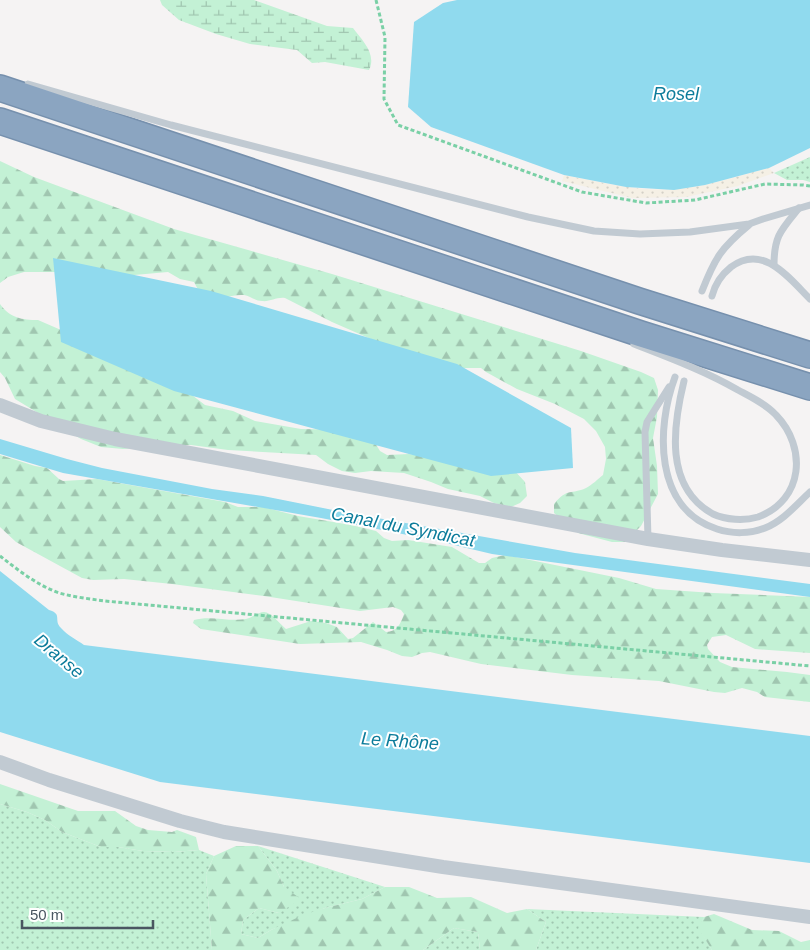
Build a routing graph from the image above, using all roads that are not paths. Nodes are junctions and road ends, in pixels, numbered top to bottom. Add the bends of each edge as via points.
1 (9, 85) edge
2 (0, 120) edge
3 (805, 206) edge
4 (810, 213) edge
5 (749, 224) junction
6 (396, 252) junction
7 (774, 265) junction
8 (702, 291) dead end
9 (712, 296) dead end
10 (810, 300) edge
11 (550, 312) dead end
12 (622, 340) dead end
13 (810, 355) edge
14 (684, 381) dead end
15 (810, 387) edge
16 (0, 405) edge
17 (810, 492) edge
18 (648, 539) junction
19 (810, 560) edge
20 (0, 762) edge
21 (810, 917) edge

1 - 5 lane via 565,226 640,234 690,232
1 - 13 highway via 639,301
2 - 6 highway
3 - 4 lane
3 - 5 lane
3 - 7 lane via 776,240
5 - 8 lane via 718,254
6 - 11 lane
6 - 15 highway
7 - 9 lane via 757,259 741,261 720,278
7 - 10 lane
12 - 14 lane via 724,382 761,403 781,420 794,444 797,466 791,488 774,508 750,519 724,518 704,508 689,493 680,475 675,448 676,418
16 - 18 street via 41,421 115,439
17 - 18 lane via 776,523 756,531 737,533 720,530 695,518 682,506 672,489 664,459 666,420 674,380 645,432
18 - 19 street
20 - 21 street via 180,821 224,832 443,867

